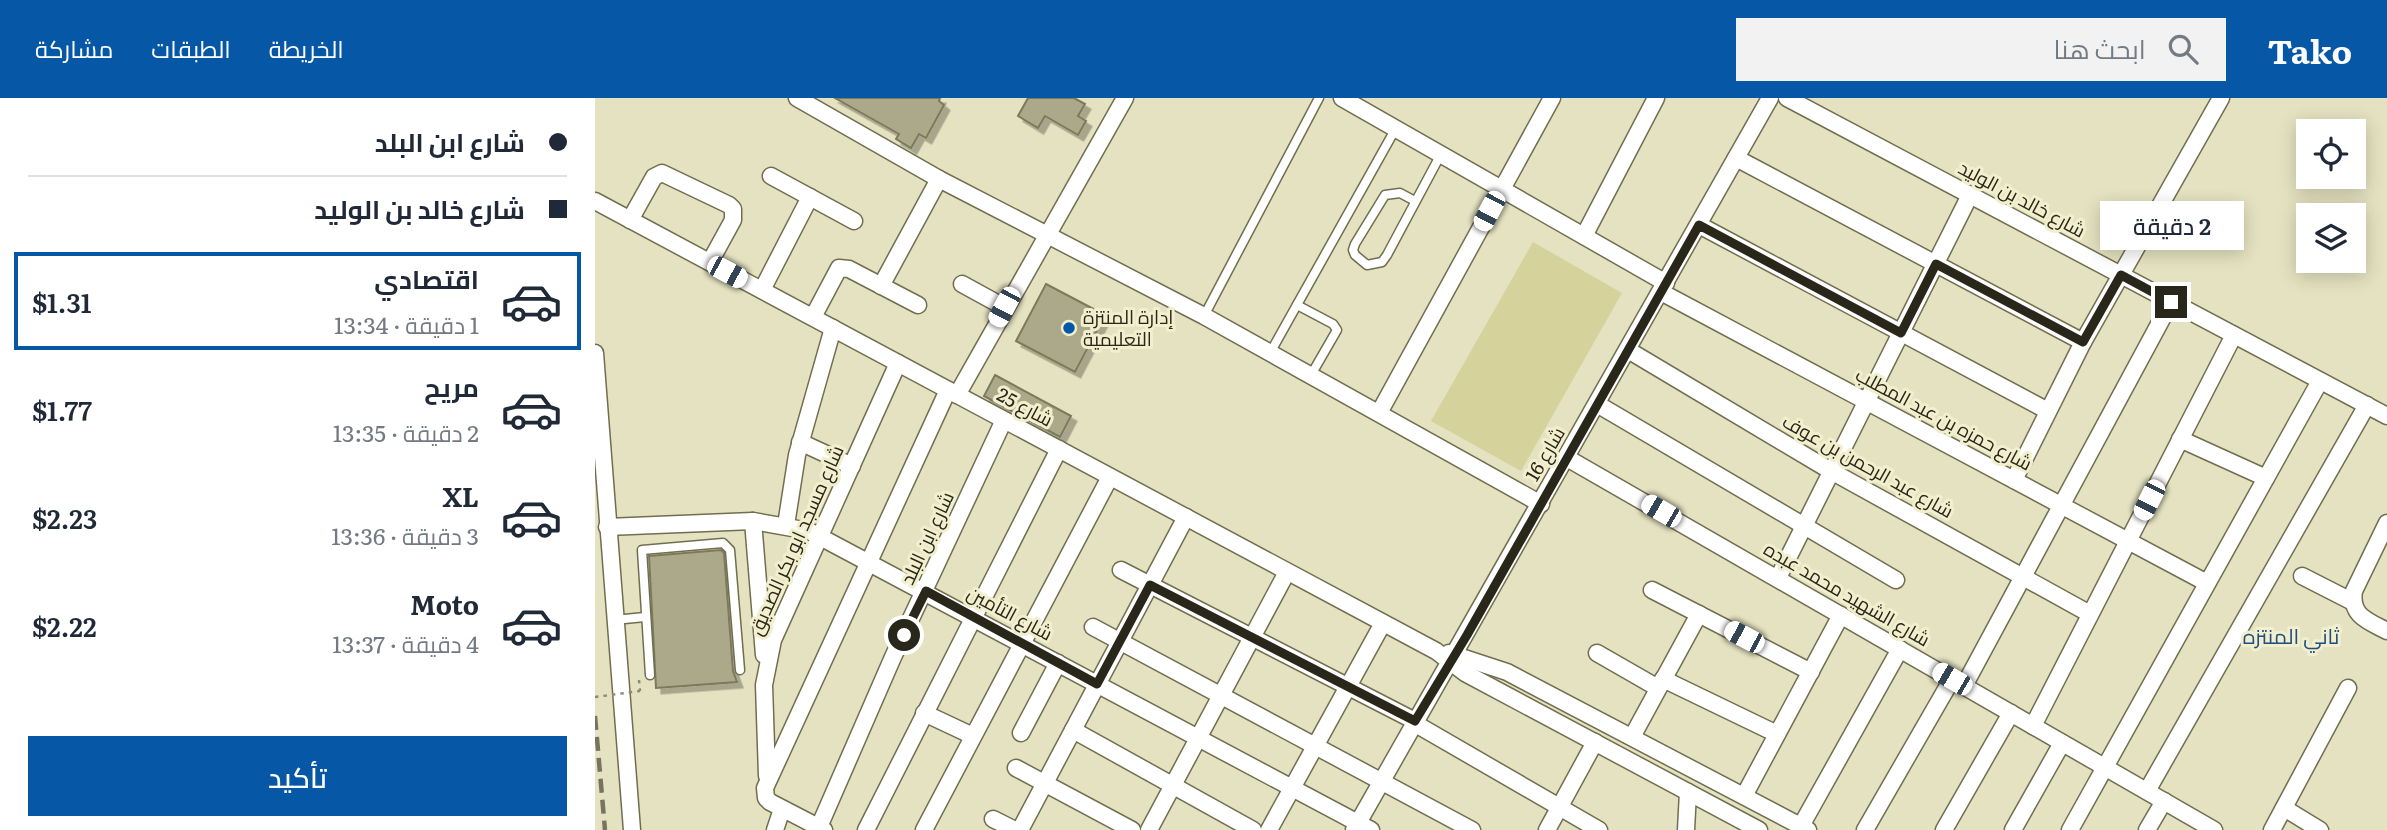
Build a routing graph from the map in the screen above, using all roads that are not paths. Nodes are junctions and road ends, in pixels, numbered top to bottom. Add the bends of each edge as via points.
1 (797, 98) edge
2 (1125, 98) edge
3 (1319, 98) edge
4 (1552, 98) edge
5 (1657, 98) edge
6 (1770, 98) edge
7 (1787, 98) edge
8 (1344, 99) edge
9 (2219, 99) edge
10 (1396, 128) junction
11 (1441, 154) junction
12 (1737, 158) junction
13 (771, 176) dead end
14 (939, 179) junction
15 (1501, 189) junction
16 (1970, 195) junction
17 (810, 197) junction
18 (595, 201) edge
19 (1415, 201) junction
20 (630, 220) junction
21 (854, 221) dead end
22 (1699, 225) junction
23 (1047, 235) junction
24 (1584, 236) junction
25 (710, 262) junction
26 (1936, 264) junction
27 (2121, 275) junction
28 (962, 284) dead end
29 (881, 286) junction
30 (1663, 287) junction
31 (762, 290) junction
32 (2171, 302) junction
33 (918, 305) dead end
34 (1297, 305) junction
35 (1004, 307) junction
36 (1204, 316) junction
37 (813, 317) junction
38 (833, 328) junction
39 (1901, 333) junction
40 (2234, 335) junction
41 (2083, 342) junction
42 (1628, 350) junction
43 (1270, 352) junction
44 (595, 353) edge
45 (898, 363) junction
46 (1311, 376) junction
47 (2320, 381) junction
48 (953, 392) junction
49 (1867, 402) junction
50 (1597, 404) junction
51 (2367, 405) junction
52 (2048, 411) junction
53 (2385, 412) edge
54 (1379, 413) junction
55 (1005, 420) junction
56 (2180, 439) junction
57 (800, 442) junction
58 (1059, 449) junction
59 (1567, 458) junction
60 (852, 466) junction
61 (1832, 471) junction
62 (1110, 477) junction
63 (2266, 478) junction
64 (2014, 481) junction
65 (1541, 504) junction
66 (2062, 506) junction
67 (1186, 517) junction
68 (753, 521) junction
69 (2387, 523) edge
70 (786, 525) junction
71 (1805, 525) junction
72 (607, 527) junction
73 (820, 536) junction
74 (2128, 541) junction
75 (869, 561) junction
76 (1121, 570) dead end
77 (1287, 572) junction
78 (2024, 576) junction
79 (2302, 576) dead end
80 (1778, 578) junction
81 (1896, 580) dead end
82 (2207, 583) junction
83 (1150, 585) junction
84 (1652, 590) dead end
85 (926, 591) junction
86 (2353, 602) junction
87 (1699, 614) junction
88 (2090, 614) junction
89 (1841, 615) junction
90 (645, 617) junction
91 (973, 618) junction
92 (614, 620) junction
93 (1383, 623) junction
94 (1093, 627) dead end
95 (2387, 631) edge
96 (1252, 637) junction
97 (1120, 641) junction
98 (1022, 644) junction
99 (1900, 649) junction
100 (1597, 653) dead end
101 (1453, 659) junction
102 (1058, 663) junction
103 (765, 667) junction
104 (740, 670) dead end
105 (1811, 671) junction
106 (650, 675) dead end
107 (1661, 683) junction
108 (1958, 683) junction
109 (1097, 684) junction
110 (1347, 686) junction
111 (2348, 688) dead end
112 (1221, 696) junction
113 (925, 713) junction
114 (2011, 713) junction
115 (1415, 722) junction
116 (2033, 726) junction
117 (1073, 730) junction
118 (1021, 733) dead end
119 (1777, 734) junction
120 (973, 736) junction
121 (1632, 737) junction
122 (1198, 738) junction
123 (1595, 742) junction
124 (2062, 743) junction
125 (1315, 746) junction
126 (2105, 767) junction
127 (1016, 768) dead end
128 (1381, 782) junction
129 (1045, 783) junction
130 (1173, 786) junction
131 (766, 788) junction
132 (1292, 788) junction
133 (1688, 792) junction
134 (2147, 792) junction
135 (1744, 796) junction
136 (2164, 801) junction
137 (1559, 808) junction
138 (2284, 808) junction
139 (782, 809) junction
140 (993, 819) dead end
141 (1361, 828) edge
142 (1804, 828) edge
143 (822, 829) edge
144 (632, 830) edge
145 (775, 830) edge
146 (866, 830) edge
147 (924, 830) edge
148 (1015, 830) edge
149 (1020, 830) edge
150 (1132, 830) edge
151 (1149, 830) edge
152 (1253, 830) edge
153 (1269, 830) edge
154 (1472, 830) edge
155 (1547, 830) edge
156 (1599, 830) edge
157 (1686, 830) edge
158 (1759, 830) edge
159 (1865, 830) edge
160 (1944, 830) edge
161 (2013, 830) edge
162 (2070, 830) edge
163 (2147, 830) edge
164 (2214, 830) edge
165 (2272, 830) edge
166 (2320, 830) edge

1 - 14 street
2 - 23 street
3 - 36 lane
4 - 15 street
5 - 24 street
6 - 12 street, شارع 16
7 - 16 street, شارع خالد بن الوليد
8 - 10 street, شارع حمزه بن عبد المطلب
9 - 27 street
10 - 11 street, شارع حمزه بن عبد المطلب
10 - 34 lane
11 - 15 street, شارع حمزه بن عبد المطلب
11 - 19 lane
12 - 22 street, شارع 16
12 - 26 street
13 - 17 street
14 - 23 street
14 - 29 street
15 - 24 street, شارع حمزه بن عبد المطلب
15 - 54 street
16 - 26 street
16 - 27 street, شارع خالد بن الوليد
17 - 21 street
17 - 31 street
18 - 20 street, شارع 25
19 - 19 lane via 1382,262 1367,265 1358,260 1353,250 1385,195 1400,194
20 - 25 street, شارع 25
20 - 25 street via 654,177 662,173 729,205 733,220
22 - 30 street, شارع 16
22 - 39 street
23 - 35 street
23 - 36 street
24 - 30 street, شارع حمزه بن عبد المطلب
25 - 31 street, شارع 25
26 - 39 street
26 - 41 street
27 - 32 street, شارع خالد بن الوليد
27 - 41 street
28 - 35 street
29 - 33 street
29 - 37 street via 839,268
30 - 42 street, شارع 16
30 - 49 street, شارع حمزه بن عبد المطلب
31 - 37 street, شارع 25
32 - 40 street, شارع خالد بن الوليد
32 - 66 street
34 - 43 lane
34 - 46 lane via 1337,330
35 - 48 street
36 - 43 street
37 - 38 street, شارع 25
38 - 45 street, شارع 25
38 - 57 street
39 - 49 street
39 - 52 street
40 - 47 street, شارع خالد بن الوليد
40 - 56 street
41 - 52 street
42 - 50 street, شارع 16
42 - 61 street, شارع عبد الرحمن بن عوف
43 - 46 street
44 - 72 street
45 - 48 street, شارع 25
45 - 60 street, شارع مسجد ابو بكر الصديق
46 - 54 street
47 - 51 street, شارع خالد بن الوليد
47 - 63 street
48 - 55 street, شارع 25
48 - 75 street
49 - 61 street
49 - 64 street, شارع حمزه بن عبد المطلب
50 - 59 street, شارع 16
50 - 71 street
51 - 53 street, شارع خالد بن الوليد
51 - 134 street
52 - 64 street
54 - 65 street
55 - 58 street, شارع 25
55 - 85 street, شارع ابن البلد
56 - 63 street
56 - 74 street
57 - 60 street
57 - 70 street
58 - 62 street, شارع 25
58 - 91 street
59 - 65 street, شارع 16
59 - 80 street, شارع الشهيد محمد عبده
60 - 73 street, شارع مسجد ابو بكر الصديق
61 - 71 street
61 - 78 street, شارع عبد الرحمن بن عوف
62 - 67 street, شارع 25
62 - 98 street
63 - 82 street
64 - 66 street, شارع حمزه بن عبد المطلب
65 - 101 street, شارع 16
66 - 74 street, شارع حمزه بن عبد المطلب
66 - 78 street
67 - 77 street, شارع 25
67 - 83 street
68 - 70 street, شارع التأمين
68 - 72 street, شارع التأمين
68 - 103 street
69 - 86 street
70 - 73 street, شارع التأمين
71 - 80 street
71 - 81 street
72 - 92 street
73 - 75 street, شارع التأمين
73 - 103 street, شارع مسجد ابو بكر الصديق via 781,617
74 - 82 street, شارع حمزه بن عبد المطلب
74 - 88 street
75 - 85 street, شارع التأمين
75 - 131 street
76 - 83 street
77 - 93 street, شارع 25
77 - 96 street
78 - 88 street, شارع عبد الرحمن بن عوف
78 - 108 street
79 - 86 street
80 - 89 street, شارع الشهيد محمد عبده
82 - 126 street
83 - 96 street
83 - 97 street
84 - 87 street
85 - 91 street, شارع التأمين
85 - 143 street, شارع ابن البلد via 893,657
86 - 95 street via 2360,617
87 - 105 street
87 - 107 street
88 - 116 street
89 - 99 street, شارع الشهيد محمد عبده
89 - 105 street
90 - 92 lane
90 - 104 lane via 642,550 726,544
90 - 106 lane
91 - 98 street, شارع التأمين
91 - 113 street
92 - 144 street
93 - 101 street, شارع 25
93 - 110 street
94 - 97 street
96 - 110 street
96 - 112 street
97 - 109 street
97 - 112 street
98 - 102 street, شارع التأمين
98 - 120 street
99 - 108 street, شارع الشهيد محمد عبده
99 - 142 street
100 - 107 street
101 - 115 street, شارع 16
101 - 121 street, شارع 25 via 1507,672
101 - 123 street, شارع 25
102 - 109 street, شارع التأمين
102 - 118 street
103 - 131 street, شارع مسجد ابو بكر الصديق
105 - 119 street
107 - 119 street
107 - 121 street
108 - 114 street, شارع الشهيد محمد عبده
108 - 159 street
109 - 117 street
109 - 122 street, شارع التأمين
110 - 115 street
110 - 125 street
111 - 138 street
112 - 122 street
112 - 125 street
113 - 120 street
113 - 146 street
114 - 116 street, شارع الشهيد محمد عبده
114 - 160 street
115 - 128 street, شارع 16
115 - 137 street
116 - 124 street, شارع الشهيد محمد عبده
117 - 129 street
117 - 130 street
119 - 135 street
120 - 147 street
121 - 135 street, شارع 25
122 - 130 street
122 - 132 street, شارع التأمين
123 - 133 street, شارع 25
123 - 137 street
124 - 126 street, شارع الشهيد محمد عبده
124 - 161 street
125 - 128 street
125 - 132 street
126 - 134 street, شارع الشهيد محمد عبده
126 - 162 street
127 - 129 street
128 - 141 street, شارع 16
128 - 154 street
129 - 149 street
129 - 150 street
130 - 151 street
130 - 152 street
131 - 139 street via 770,802
132 - 141 street, شارع التأمين
132 - 153 street
133 - 157 street
133 - 158 street, شارع 25
134 - 136 street, شارع الشهيد محمد عبده
135 - 142 street, شارع 25
136 - 163 street
136 - 164 street, شارع الشهيد محمد عبده
137 - 155 street
137 - 156 street
138 - 165 street
138 - 166 street
139 - 143 street
139 - 145 street
140 - 148 street

